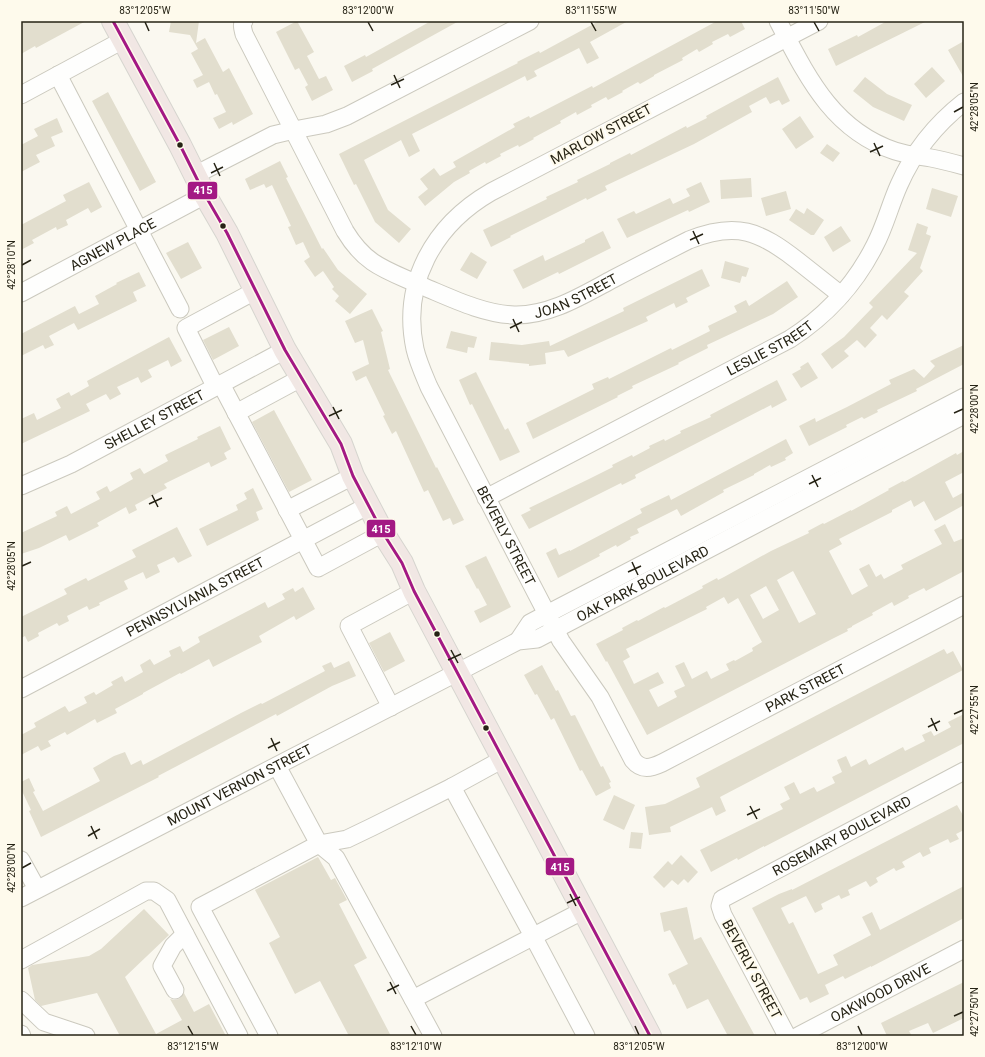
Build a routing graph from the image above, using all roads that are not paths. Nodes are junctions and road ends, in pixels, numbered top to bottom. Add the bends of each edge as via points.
1 (113, 21) edge
2 (530, 21) edge
3 (778, 21) edge
4 (819, 21) edge
5 (243, 22) edge
6 (787, 38) junction
7 (123, 40) junction
8 (58, 75) junction
9 (21, 95) edge
10 (964, 102) edge
11 (294, 130) junction
12 (915, 156) junction
13 (964, 166) edge
14 (195, 175) junction
15 (205, 195) junction
16 (140, 229) junction
17 (417, 283) junction
18 (255, 291) junction
19 (21, 293) edge
20 (841, 295) junction
21 (180, 309) dead end
22 (285, 350) junction
23 (301, 378) junction
24 (218, 385) junction
25 (964, 397) edge
26 (236, 413) junction
27 (964, 415) edge
28 (932, 422) junction
29 (353, 476) junction
30 (21, 486) edge
31 (486, 498) junction
32 (369, 505) junction
33 (287, 510) junction
34 (761, 512) junction
35 (383, 533) junction
36 (303, 539) junction
37 (414, 591) junction
38 (962, 612) edge
39 (547, 614) junction
40 (555, 629) junction
41 (518, 640) junction
42 (458, 672) junction
43 (21, 689) edge
44 (391, 707) junction
45 (503, 759) junction
46 (277, 766) junction
47 (646, 768) joint
48 (964, 772) edge
49 (452, 787) junction
50 (319, 844) junction
51 (21, 860) edge
52 (37, 890) junction
53 (21, 898) edge
54 (720, 902) joint
55 (584, 910) junction
56 (185, 934) junction
57 (533, 936) junction
58 (964, 950) edge
59 (21, 960) edge
60 (175, 990) dead end
61 (413, 999) junction
62 (21, 1000) edge
63 (86, 1036) edge
64 (239, 1036) edge
65 (269, 1036) edge
66 (433, 1036) edge
67 (586, 1036) edge
68 (650, 1036) edge
69 (787, 1036) edge
70 (798, 1036) edge

1 - 7 main road
2 - 11 street via 347,116 326,124
3 - 6 street
4 - 6 street, MARLOW STREET
5 - 11 street, JOAN STREET via 244,34
6 - 12 street via 820,96 842,120 880,146
6 - 17 street, MARLOW STREET via 475,202 443,232 428,256
7 - 8 street
7 - 14 main road
8 - 9 street
8 - 16 street
10 - 12 street, LESLIE STREET via 934,130
11 - 14 street via 264,138
11 - 17 street, JOAN STREET via 356,248 376,265
12 - 13 street
12 - 20 street, LESLIE STREET via 898,185 875,245
14 - 15 main road
15 - 16 street, AGNEW PLACE
15 - 18 main road
16 - 19 street, AGNEW PLACE
16 - 21 street
17 - 20 street, JOAN STREET via 491,312 514,315 538,313 568,303 689,240 724,230 753,233 763,237 779,246
17 - 31 street, BEVERLY STREET via 413,330 421,368
18 - 22 main road
18 - 24 street via 186,328
20 - 31 street, LESLIE STREET via 818,319 790,339
22 - 23 main road
22 - 24 street, SHELLEY STREET
23 - 26 street
23 - 29 main road via 341,444
24 - 26 street
24 - 30 street, SHELLEY STREET via 71,464
25 - 28 street, OAK PARK BOULEVARD
26 - 33 street
27 - 28 street, OAK PARK BOULEVARD
28 - 34 street, OAK PARK BOULEVARD
29 - 32 main road
29 - 33 street
31 - 39 street, BEVERLY STREET
32 - 35 main road
32 - 36 street, PENNSYLVANIA STREET
33 - 36 street
34 - 39 street, OAK PARK BOULEVARD
34 - 40 street, OAK PARK BOULEVARD
35 - 36 street via 318,568
35 - 37 main road via 402,563
36 - 43 street, PENNSYLVANIA STREET
37 - 42 main road
37 - 44 street via 350,626
38 - 47 street, PARK STREET via 662,763
39 - 40 street, BEVERLY STREET
39 - 41 street, OAK PARK BOULEVARD via 530,623
40 - 41 street, OAK PARK BOULEVARD via 537,639
40 - 47 street, BEVERLY STREET via 600,697 635,762
41 - 42 street, OAK PARK BOULEVARD
42 - 44 street, MOUNT VERNON STREET
42 - 45 main road
44 - 46 street, MOUNT VERNON STREET
45 - 49 street
45 - 55 main road
46 - 50 street
46 - 52 street, MOUNT VERNON STREET
48 - 54 street, ROSEMARY BOULEVARD via 735,891
49 - 50 street via 346,839
49 - 57 street
50 - 61 street via 336,858
50 - 65 street via 200,907
51 - 52 street
52 - 53 street, MOUNT VERNON STREET
54 - 69 street, BEVERLY STREET via 723,915
55 - 57 street
55 - 68 main road
56 - 59 street via 167,900 154,891 146,891
56 - 60 street via 173,946 162,966
56 - 64 street
57 - 61 street
57 - 67 street
58 - 70 street, OAKWOOD DRIVE
61 - 66 street
62 - 63 street via 44,1022

